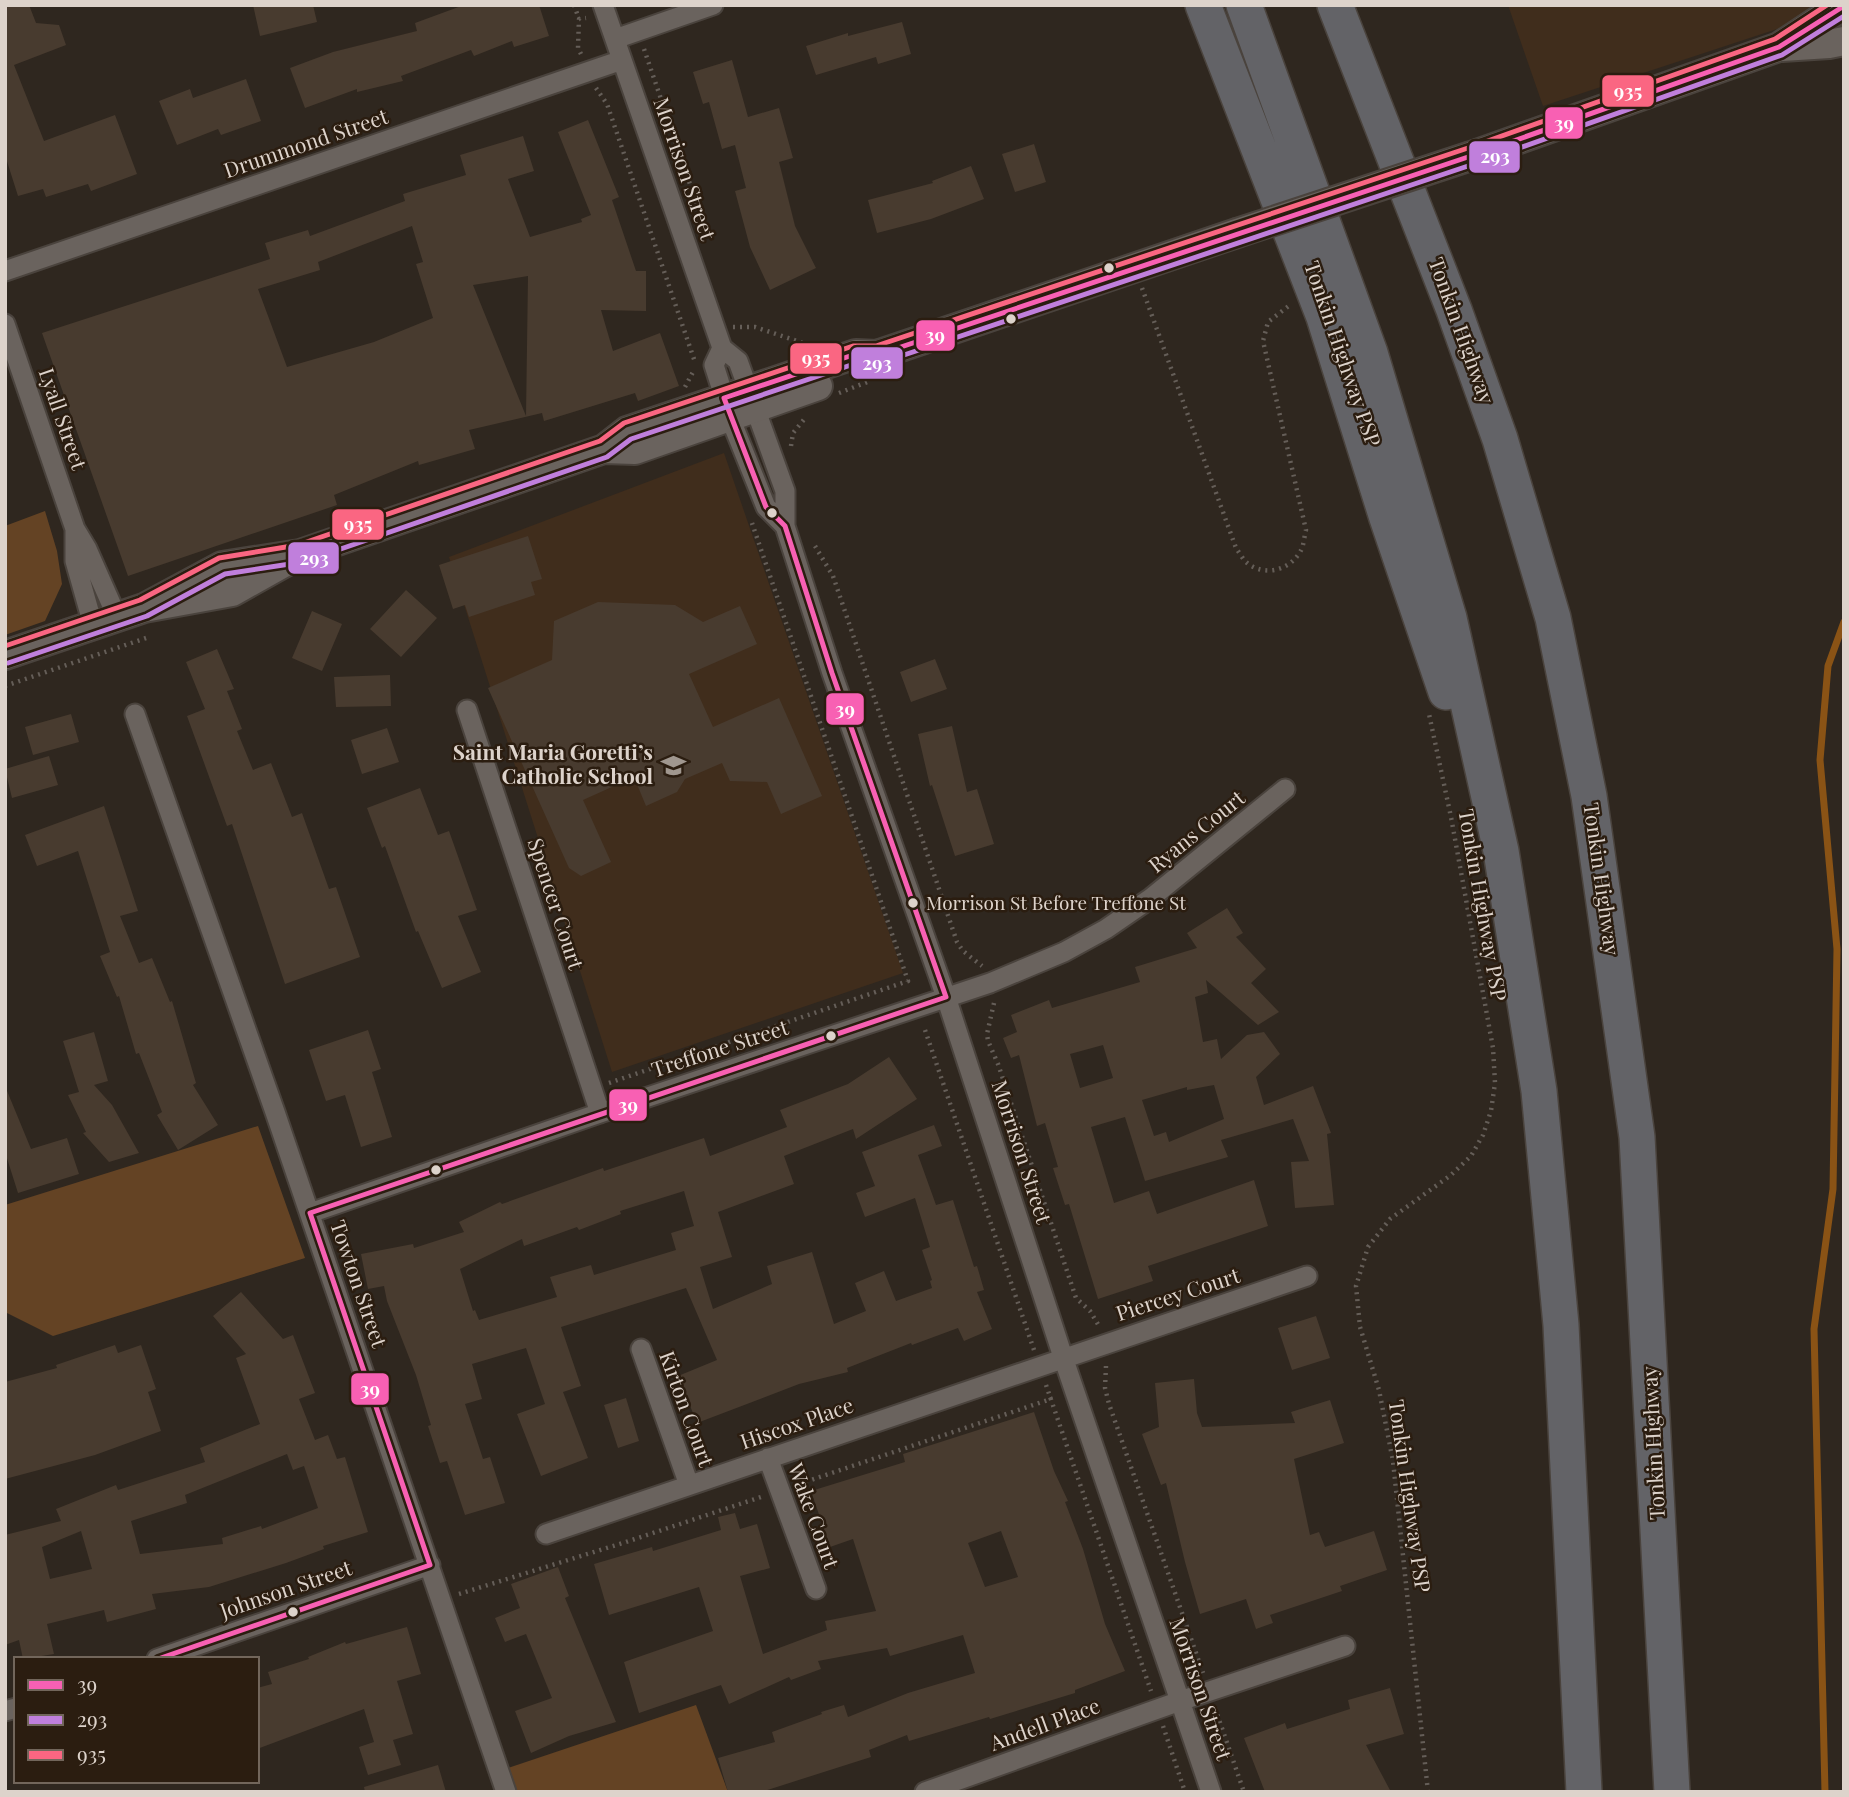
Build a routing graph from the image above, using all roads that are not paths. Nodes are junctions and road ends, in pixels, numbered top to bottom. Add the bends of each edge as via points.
1 (713, 5) edge
2 (1203, 5) edge
3 (1244, 5) edge
4 (1335, 5) edge
5 (1361, 5) edge
6 (1844, 6) edge
7 (605, 9) edge
8 (615, 39) junction
9 (1844, 41) edge
10 (1779, 47) junction
11 (622, 60) junction
12 (5, 271) edge
13 (1454, 310) junction
14 (5, 324) edge
15 (722, 348) junction
16 (740, 403) junction
17 (785, 526) junction
18 (105, 621) junction
19 (5, 655) edge
20 (467, 710) dead end
21 (135, 714) dead end
22 (1285, 789) dead end
23 (1501, 851) junction
24 (946, 997) junction
25 (600, 1113) junction
26 (310, 1213) junction
27 (1307, 1276) dead end
28 (641, 1349) dead end
29 (1063, 1357) junction
30 (768, 1458) junction
31 (689, 1485) junction
32 (546, 1534) dead end
33 (430, 1565) junction
34 (816, 1589) dead end
35 (1345, 1646) dead end
36 (163, 1657) edge
37 (1180, 1701) junction
38 (506, 1792) edge
39 (925, 1792) edge
40 (1211, 1792) edge
41 (1584, 1792) edge
42 (1672, 1792) edge

1 - 8 street
2 - 23 highway via 1324,317
3 - 23 highway via 1370,353 1449,618
4 - 13 highway, Tonkin Highway
5 - 13 highway
6 - 10 street
7 - 8 street, Morrison Street
8 - 11 street, Morrison Street
9 - 10 street
10 - 16 street, bridge via 1471,156 877,355 856,354
11 - 12 street, Drummond Street
11 - 15 street, Morrison Street
13 - 42 highway, Tonkin Highway via 1500,439 1553,618 1589,796 1637,1138
14 - 18 street, Lyall Street via 75,529 75,561
15 - 16 street, Morrison Street via 738,361
15 - 16 street, Morrison Street via 714,365
16 - 17 street, Morrison Street via 766,507
16 - 17 street, Morrison Street via 771,452 785,491
16 - 18 street via 635,450 604,449 299,554 232,592 144,608
17 - 24 street, Morrison Street
18 - 19 street
20 - 25 street, Spencer Court
21 - 26 street, Towton Street
22 - 24 street, Ryans Court via 1106,929 1064,952
23 - 41 highway via 1539,1091 1561,1325
24 - 25 street, Treffone Street
24 - 29 street, Morrison Street
25 - 26 street, Treffone Street
26 - 33 street, Towton Street
27 - 29 street, Piercey Court
28 - 31 street, Kirton Court
29 - 30 street, Hiscox Place
29 - 37 street, Morrison Street
30 - 31 street, Hiscox Place
30 - 34 street, Wake Court
31 - 32 street, Hiscox Place
33 - 36 street, Johnson Street
33 - 38 street, Towton Street
35 - 37 street, Andell Place
37 - 39 street, Andell Place
37 - 40 street, Morrison Street

